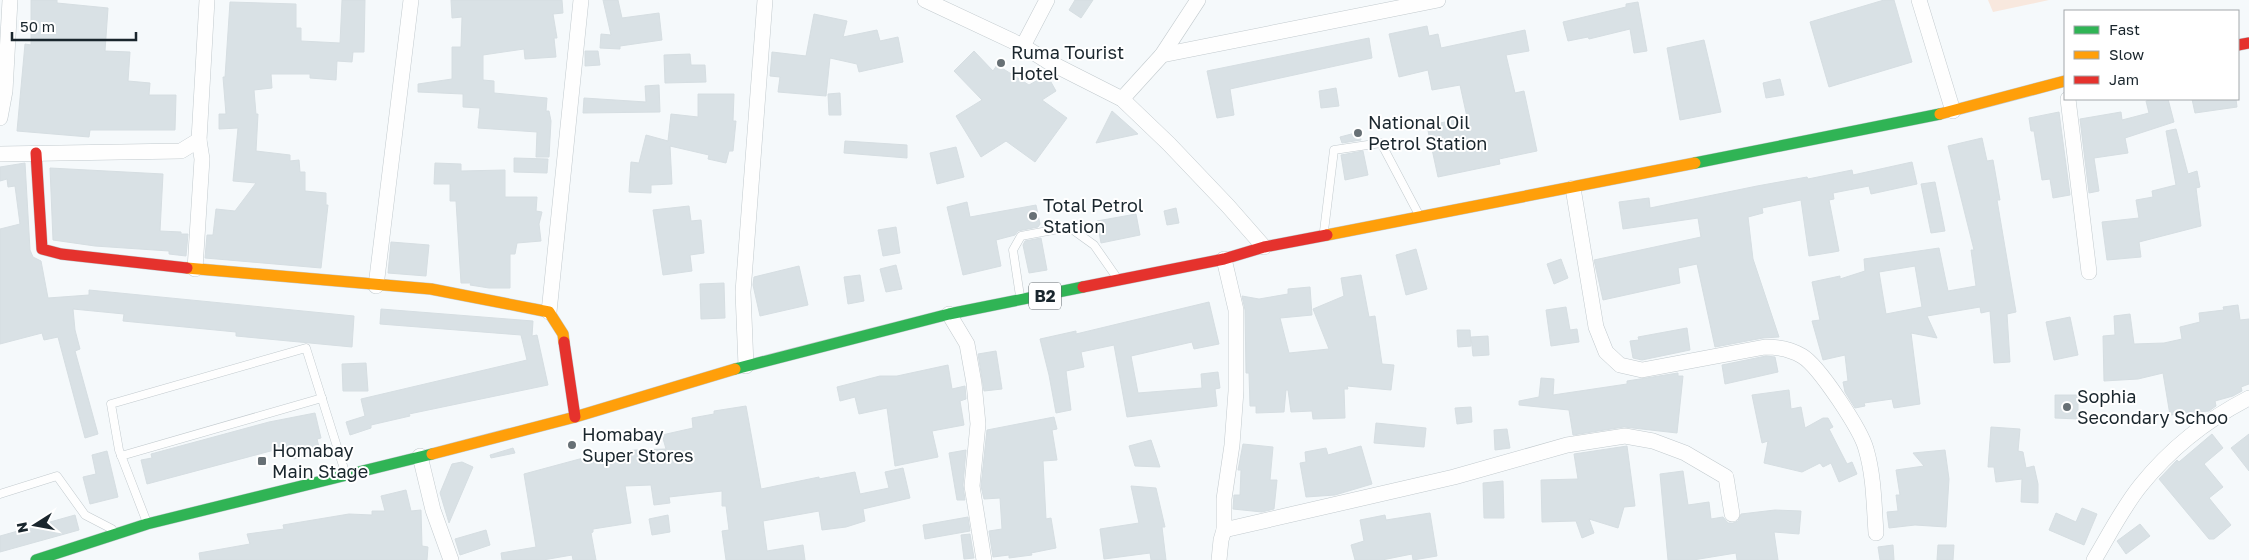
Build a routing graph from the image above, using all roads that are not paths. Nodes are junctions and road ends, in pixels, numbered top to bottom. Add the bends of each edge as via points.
1 (10, 0) edge
2 (207, 0) edge
3 (411, 0) edge
4 (581, 0) edge
5 (765, 0) edge
6 (924, 0) edge
7 (1047, 0) edge
8 (1198, 0) edge
9 (1438, 0) edge
10 (1919, 0) edge
11 (952, 5) edge
12 (1378, 6) edge
13 (1023, 46) junction
14 (1162, 55) junction
15 (2064, 81) edge
16 (1122, 99) junction
17 (2068, 100) edge
18 (1954, 111) junction
19 (0, 118) edge
20 (199, 140) junction
21 (36, 152) junction
22 (0, 154) edge
23 (1573, 188) junction
24 (1420, 218) junction
25 (1323, 238) junction
26 (1264, 247) junction
27 (1224, 259) junction
28 (195, 269) junction
29 (2089, 272) dead end
30 (1119, 281) junction
31 (376, 286) junction
32 (1020, 301) junction
33 (550, 312) junction
34 (950, 314) junction
35 (746, 366) junction
36 (322, 398) junction
37 (2249, 398) edge
38 (575, 417) junction
39 (121, 456) junction
40 (420, 456) junction
41 (347, 476) junction
42 (0, 494) edge
43 (1732, 514) dead end
44 (148, 524) junction
45 (1224, 530) junction
46 (119, 532) junction
47 (1876, 533) dead end
48 (36, 560) edge
49 (451, 560) edge
50 (984, 560) edge
51 (1219, 560) edge
52 (2094, 560) edge

1 - 19 street via 5,91
2 - 20 street
3 - 31 street
4 - 33 street
5 - 35 street via 743,292
6 - 11 street
7 - 13 street
8 - 14 street
9 - 12 street
10 - 18 street
11 - 13 street
12 - 14 street
13 - 16 street
14 - 16 street
15 - 18 main road, B2
16 - 26 street via 1170,144
17 - 29 street
18 - 23 main road, B2
20 - 21 street via 181,151
20 - 28 street via 202,159
21 - 22 street
21 - 28 main road via 42,249
23 - 24 main road, B2
23 - 47 street via 1596,327 1606,352 1620,365 1642,370 1766,347 1782,347 1803,356 1857,427 1871,473
24 - 25 main road, B2
24 - 25 lane via 1381,143 1334,150
25 - 26 main road, B2
26 - 27 main road, B2
27 - 30 main road, B2
27 - 45 street via 1236,310 1236,391 1224,499
28 - 31 main road
30 - 32 main road, B2
30 - 32 lane via 1094,245 1069,228 1021,236 1013,250
31 - 33 main road via 431,289
32 - 34 main road, B2
33 - 38 main road via 563,334
34 - 35 main road, B2
34 - 50 street via 967,344 974,383 978,424 972,486
35 - 38 main road, B2
36 - 39 lane
36 - 39 lane via 306,348 111,404
36 - 41 lane
37 - 52 street via 2227,410 2168,454 2140,486
38 - 40 main road, B2
39 - 44 lane
40 - 41 main road, B2
40 - 49 street via 433,510
41 - 44 main road, B2
42 - 46 lane via 57,476 86,514
43 - 45 street via 1726,477 1685,453 1653,441 1625,436 1567,445 1454,477
44 - 46 main road, B2
45 - 51 street
46 - 48 main road, B2

